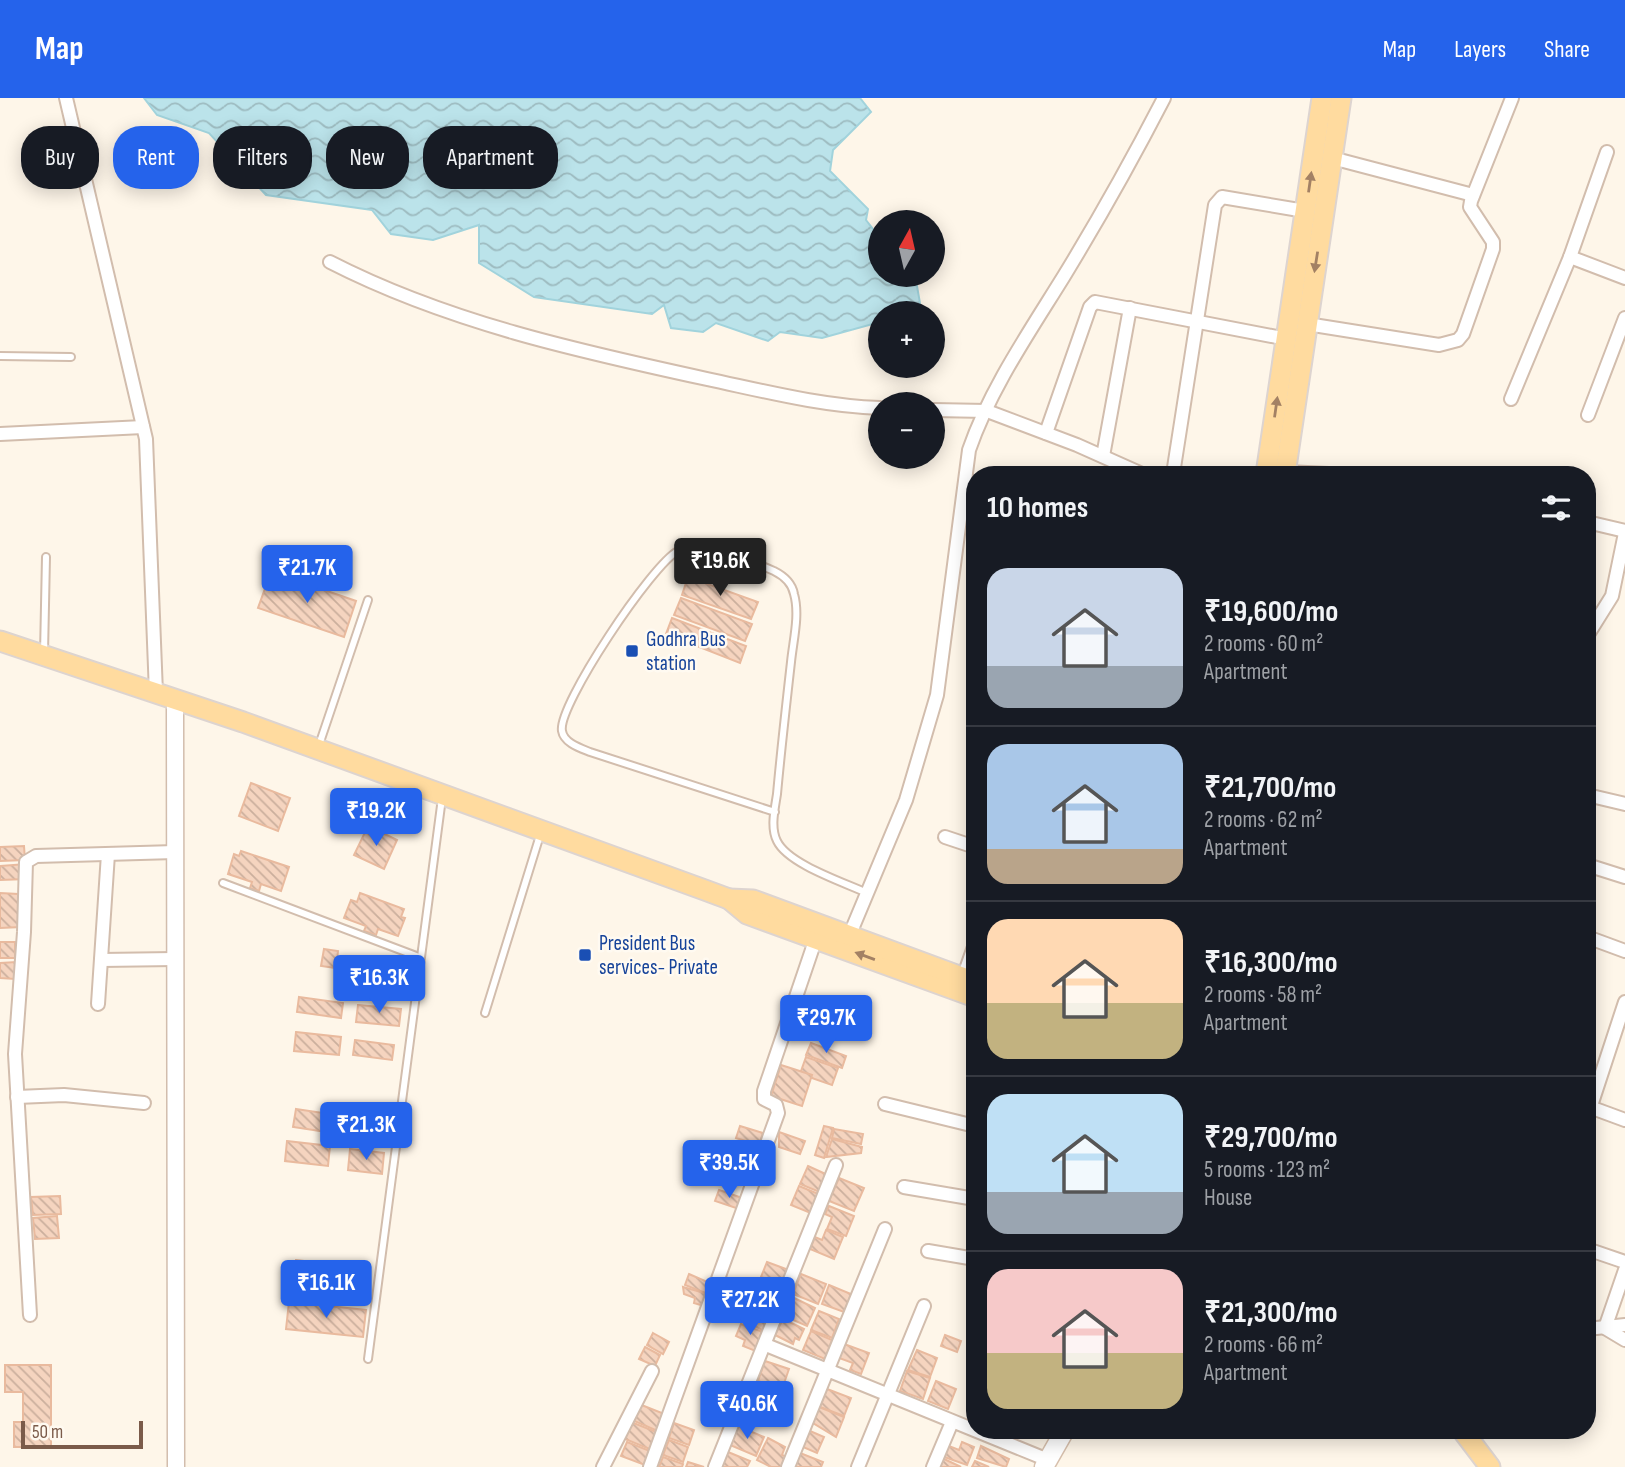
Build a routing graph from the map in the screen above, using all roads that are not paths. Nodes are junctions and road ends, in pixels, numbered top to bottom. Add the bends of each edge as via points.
1 (66, 98) edge
2 (1164, 98) edge
3 (1322, 98) edge
4 (1341, 98) edge
5 (1512, 98) edge
6 (1607, 152) dead end
7 (1332, 158) junction
8 (1473, 195) junction
9 (1306, 211) junction
10 (1570, 257) junction
11 (330, 262) dead end
12 (1625, 278) edge
13 (1130, 309) junction
14 (1625, 318) edge
15 (1197, 321) junction
16 (1307, 324) junction
17 (1286, 339) junction
18 (0, 356) edge
19 (71, 357) dead end
20 (1511, 399) dead end
21 (868, 407) edge
22 (945, 410) edge
23 (987, 411) junction
24 (1588, 415) dead end
25 (143, 428) junction
26 (1046, 433) junction
27 (0, 434) edge
28 (1102, 456) junction
29 (968, 466) edge
30 (1124, 466) edge
31 (1174, 466) edge
32 (1279, 466) edge
33 (1280, 466) edge
34 (966, 480) edge
35 (1596, 524) edge
36 (1625, 532) edge
37 (46, 556) dead end
38 (368, 600) dead end
39 (1596, 622) edge
40 (0, 641) edge
41 (44, 656) junction
42 (156, 693) junction
43 (175, 700) junction
44 (318, 750) junction
45 (442, 794) junction
46 (1596, 797) edge
47 (1625, 804) edge
48 (775, 812) junction
49 (541, 831) junction
50 (945, 837) dead end
51 (966, 844) edge
52 (175, 852) junction
53 (108, 854) junction
54 (1596, 868) edge
55 (1625, 877) edge
56 (223, 883) dead end
57 (867, 893) junction
58 (729, 899) junction
59 (850, 934) junction
60 (816, 938) junction
61 (1596, 940) edge
62 (1625, 951) edge
63 (419, 957) junction
64 (175, 959) junction
65 (101, 960) junction
66 (966, 979) edge
67 (966, 994) edge
68 (1625, 1002) edge
69 (98, 1004) dead end
70 (485, 1013) dead end
71 (1596, 1087) edge
72 (17, 1097) junction
73 (144, 1103) dead end
74 (885, 1104) dead end
75 (1596, 1113) edge
76 (1625, 1121) edge
77 (966, 1124) edge
78 (836, 1165) dead end
79 (904, 1187) dead end
80 (966, 1197) edge
81 (885, 1229) dead end
82 (928, 1251) dead end
83 (1596, 1252) edge
84 (966, 1257) edge
85 (1625, 1262) edge
86 (1625, 1270) edge
87 (924, 1306) dead end
88 (30, 1315) dead end
89 (1625, 1325) edge
90 (1596, 1328) edge
91 (1605, 1328) junction
92 (1625, 1340) edge
93 (765, 1345) junction
94 (368, 1359) dead end
95 (652, 1371) dead end
96 (828, 1371) junction
97 (887, 1396) junction
98 (952, 1422) junction
99 (966, 1428) edge
100 (991, 1439) edge
101 (1060, 1439) edge
102 (1469, 1439) edge
103 (1480, 1439) edge
104 (1486, 1461) edge
105 (1046, 1463) edge
106 (176, 1467) edge
107 (603, 1467) edge
108 (650, 1467) edge
109 (715, 1467) edge
110 (788, 1467) edge
111 (858, 1467) edge
112 (933, 1467) edge

1 - 25 street
2 - 23 street
9 -> 3 main road
4 - 7 main road
5 - 8 street
6 - 10 street
7 - 8 street
7 -> 16 main road
8 - 16 street via 1470,207 1493,249 1458,340 1439,345
9 - 15 street via 1227,197 1219,200
9 - 17 main road
10 - 12 street
10 - 20 street
11 - 21 street via 423,305 501,329 670,371 813,401
13 - 15 street
13 - 26 street via 1098,302 1090,307
13 - 28 street
14 - 24 street
15 - 17 street
15 - 31 street
16 - 33 main road
32 -> 17 main road
18 - 19 lane
22 - 23 street
23 - 26 street
23 - 29 street
25 - 27 street
25 - 42 street
26 - 28 street
28 - 30 street
34 - 57 street via 937,695 906,800
35 - 36 street
36 - 39 street via 1612,596
37 - 41 lane
38 - 44 lane
40 - 41 main road
41 - 42 main road
42 - 43 main road
43 - 44 main road
43 - 52 street
44 - 45 main road
45 - 49 main road
45 - 63 lane
46 - 47 street
48 - 48 lane via 796,617 794,593 785,577 772,570 702,549 676,552 632,599 577,690 562,732 568,742 590,752
48 - 57 lane via 777,842 792,858
49 - 58 main road
49 - 70 lane
50 - 51 street
52 - 53 street
52 - 64 street
53 - 65 street
53 - 72 street via 36,856 26,862 15,1054
54 - 55 street
56 - 63 lane
57 - 59 street
58 - 59 main road via 753,900
58 - 60 main road via 747,914
59 - 66 main road
67 -> 60 main road
60 - 108 street via 764,1091 764,1098 776,1105 778,1113
61 - 62 street
63 - 94 lane
64 - 65 street
64 - 106 street
65 - 69 street
68 - 71 street
72 - 73 street via 64,1095
72 - 88 street
74 - 77 street
75 - 76 street
78 - 93 street
79 - 80 street
81 - 96 street
82 - 84 street
83 - 85 street
86 - 91 street
87 - 97 street
89 - 91 street
90 - 91 street
91 - 92 street
93 - 96 street
93 - 109 street
95 - 107 street
96 - 97 street
96 - 110 street
97 - 98 street
97 - 111 street
98 - 99 street
98 - 112 street
100 - 105 street
101 - 105 main road
102 - 104 main road
103 - 104 main road

